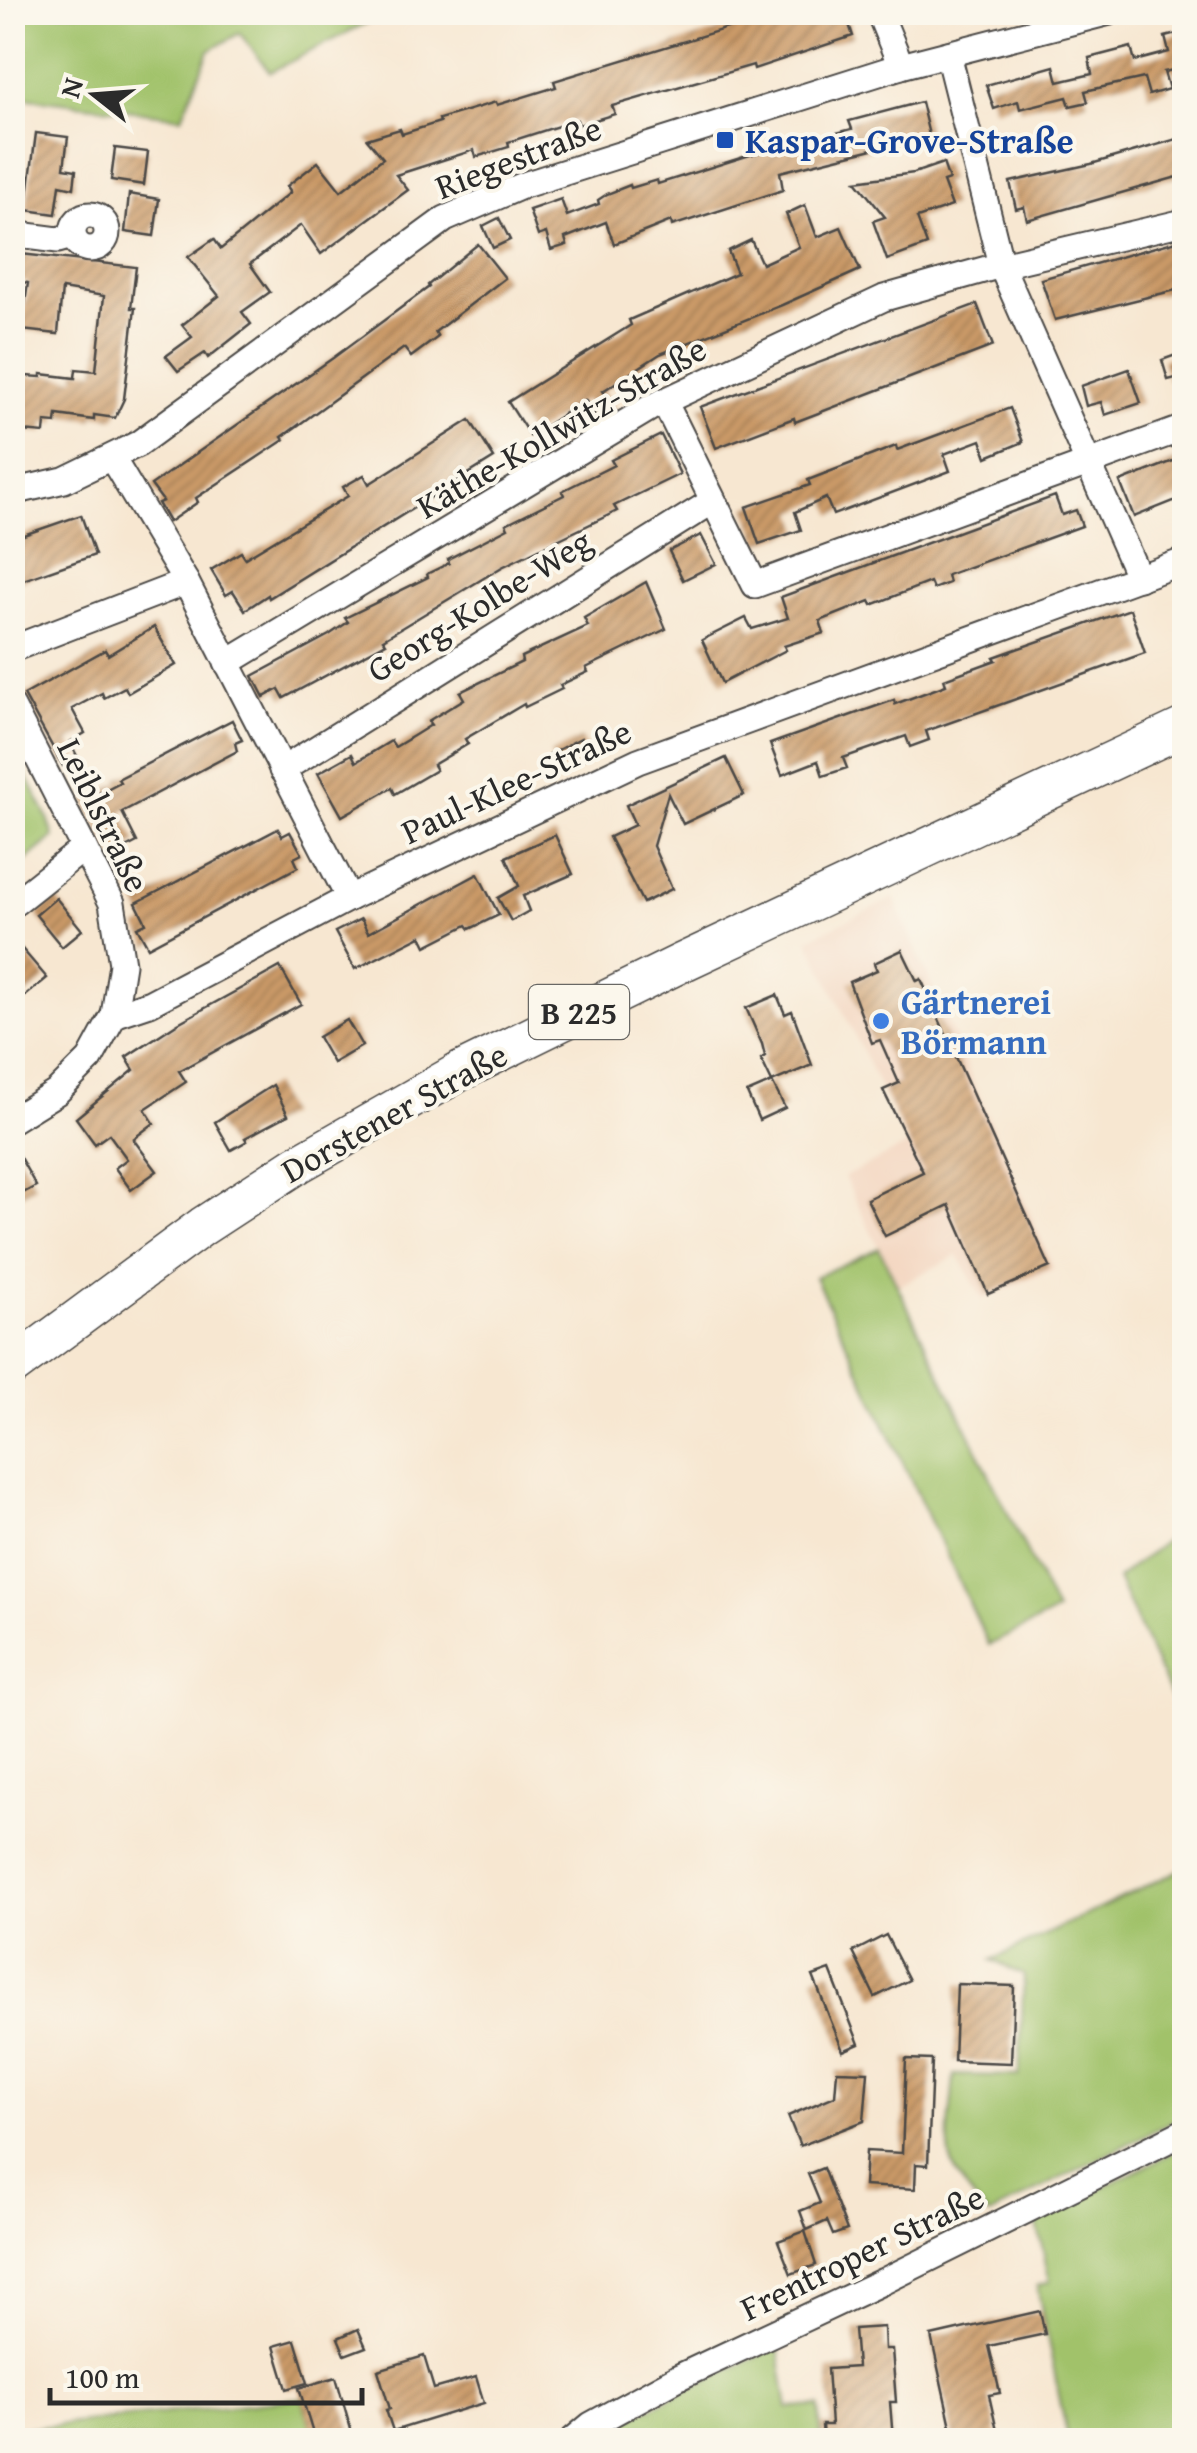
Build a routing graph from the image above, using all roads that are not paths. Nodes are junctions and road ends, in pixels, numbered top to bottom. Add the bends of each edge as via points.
1 (879, 12) edge
2 (1110, 12) edge
3 (948, 54) junction
4 (901, 66) junction
5 (1184, 222) edge
6 (12, 234) edge
7 (72, 236) dead end
8 (1001, 265) junction
9 (664, 402) junction
10 (1184, 428) edge
11 (112, 458) junction
12 (1086, 462) junction
13 (12, 492) edge
14 (713, 501) junction
15 (1184, 561) edge
16 (1139, 578) junction
17 (186, 582) junction
18 (12, 649) edge
19 (227, 663) junction
20 (12, 707) edge
21 (1184, 727) edge
22 (282, 770) junction
23 (84, 848) junction
24 (349, 898) junction
25 (12, 904) edge
26 (114, 1016) junction
27 (12, 1120) edge
28 (12, 1367) edge
29 (1184, 2132) edge
30 (573, 2440) edge

1 - 4 street
2 - 3 street, Riegestraße
3 - 4 street, Riegestraße
3 - 8 street
4 - 11 street, Riegestraße via 524,185 445,219
5 - 8 street, Käthe-Kollwitz-Straße
6 - 7 street
8 - 9 street, Käthe-Kollwitz-Straße via 884,298
8 - 12 street
9 - 14 street
9 - 19 street, Käthe-Kollwitz-Straße
10 - 12 street
11 - 13 street, Riegestraße via 64,480
11 - 17 street
12 - 14 street via 755,585
12 - 16 street
14 - 22 street, Georg-Kolbe-Weg
15 - 16 street, Paul-Klee-Straße
16 - 24 street, Paul-Klee-Straße via 638,761
17 - 18 street
17 - 19 street
19 - 22 street
20 - 23 street, Leiblstraße
21 - 28 main road, Dorstener Straße / B 225 via 527,1037 412,1098 203,1226
22 - 24 street
23 - 25 street
23 - 26 street, Leiblstraße via 112,903 119,935
24 - 26 street via 150,1004
26 - 27 street, Leiblstraße via 90,1059 57,1092
29 - 30 street, Frentroper Straße via 677,2378

